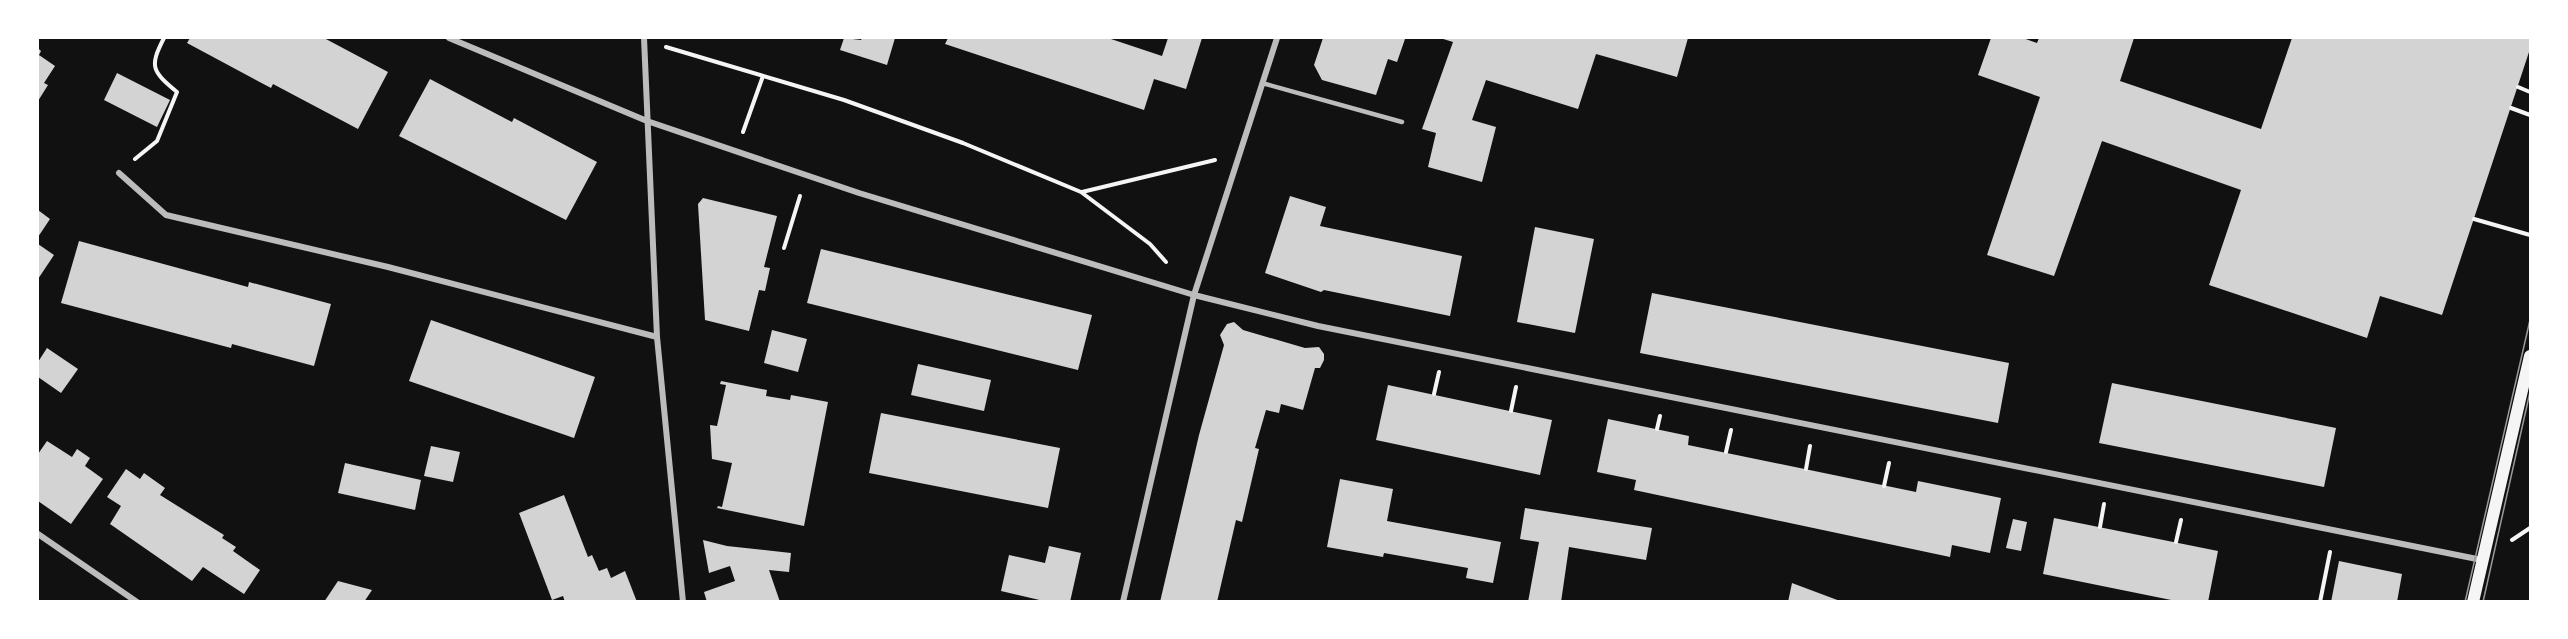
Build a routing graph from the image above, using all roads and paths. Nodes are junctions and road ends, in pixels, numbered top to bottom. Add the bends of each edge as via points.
1 (164, 38) edge
2 (449, 38) edge
3 (1277, 38) edge
4 (644, 40) edge
5 (763, 76) junction
6 (1262, 82) junction
7 (2518, 87) dead end
8 (2530, 92) edge
9 (2511, 108) dead end
10 (2530, 115) edge
11 (647, 121) junction
12 (1402, 122) dead end
13 (736, 152) junction
14 (1239, 154) junction
15 (119, 173) joint
16 (806, 175) junction
17 (1081, 192) junction
18 (2474, 219) dead end
19 (2530, 235) edge
20 (784, 248) dead end
21 (1194, 295) junction
22 (657, 337) junction
23 (2530, 356) edge
24 (2334, 530) junction
25 (38, 534) edge
26 (2482, 560) junction
27 (137, 602) edge
28 (683, 602) edge
29 (1123, 602) edge
30 (2320, 602) edge
31 (2473, 602) edge

1 - 15 path via 154,68 177,92 157,141
2 - 11 street
3 - 6 street
4 - 5 path
4 - 11 street
5 - 13 path
5 - 17 path via 920,127
6 - 12 lane
6 - 14 street
7 - 8 path
9 - 10 path
11 - 13 street
11 - 22 street
13 - 16 street
14 - 17 path
14 - 21 street
15 - 22 street via 166,215 388,267
16 - 20 path
16 - 21 street
17 - 21 path via 1150,244
18 - 19 path
21 - 24 street via 1318,326
21 - 29 street
22 - 28 street
23 - 26 main road
24 - 26 street
24 - 30 path
25 - 27 street
26 - 31 main road

